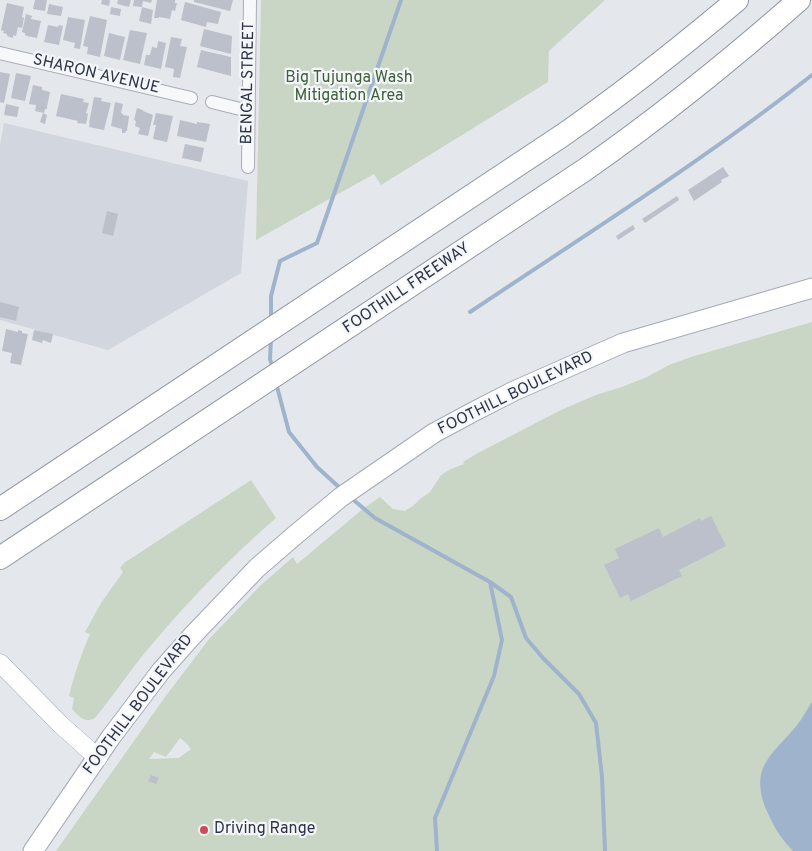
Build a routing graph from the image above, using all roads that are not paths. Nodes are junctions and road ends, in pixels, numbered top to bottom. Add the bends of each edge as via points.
1 (250, 0) edge
2 (736, 0) edge
3 (799, 0) edge
4 (0, 52) edge
5 (191, 98) dead end
6 (212, 102) dead end
7 (248, 111) junction
8 (248, 166) dead end
9 (812, 288) edge
10 (0, 509) edge
11 (0, 558) edge
12 (0, 663) edge
13 (98, 758) junction
14 (33, 851) edge

1 - 7 street, BENGAL STREET
2 - 10 highway via 602,108
3 - 11 highway, FOOTHILL FREEWAY via 705,80 626,141
4 - 5 street, SHARON AVENUE
6 - 7 street
7 - 8 street, BENGAL STREET
9 - 13 main road, FOOTHILL BOULEVARD via 623,343 514,391 434,433 340,498 257,568 161,671
12 - 13 main road
13 - 14 main road, FOOTHILL BOULEVARD

